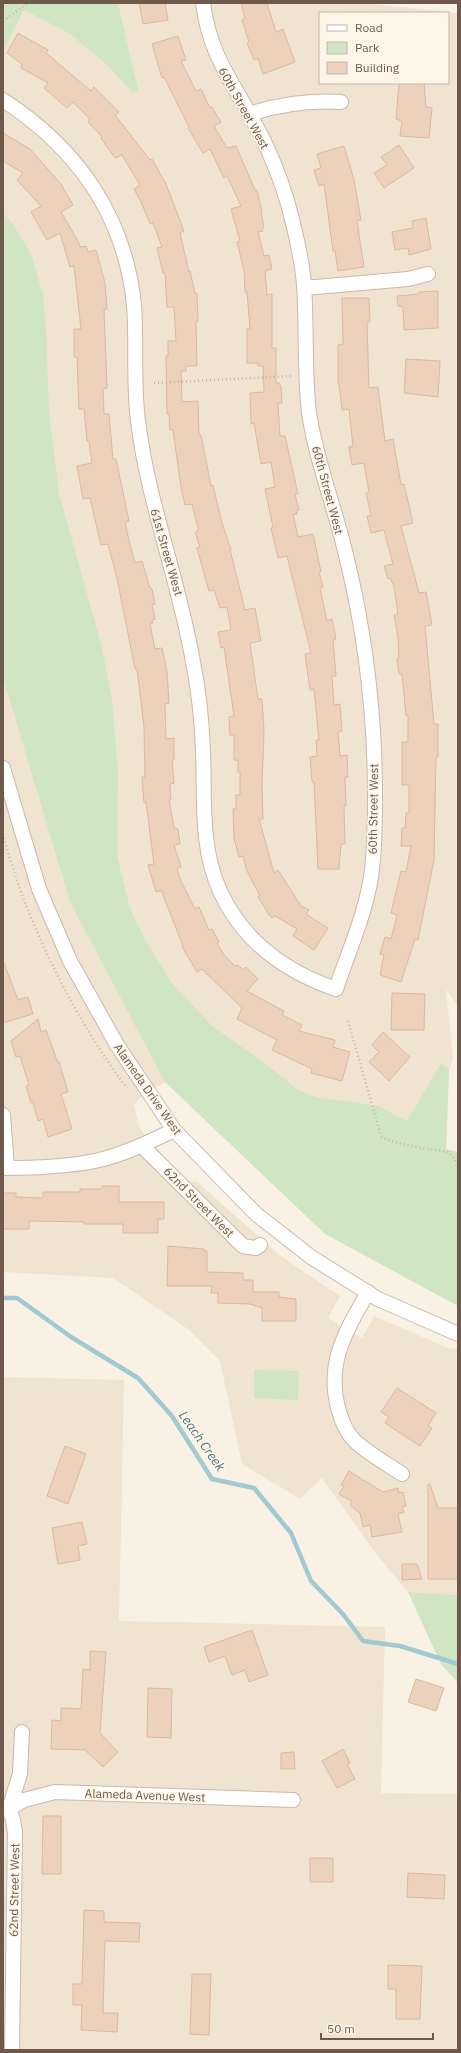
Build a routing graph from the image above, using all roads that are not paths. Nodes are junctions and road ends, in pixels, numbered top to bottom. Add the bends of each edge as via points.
1 (203, 3) edge
2 (3, 100) edge
3 (341, 102) dead end
4 (250, 114) junction
5 (428, 274) dead end
6 (304, 288) junction
7 (3, 768) edge
8 (336, 989) joint
9 (3, 1115) edge
10 (174, 1130) junction
11 (142, 1146) junction
12 (5, 1168) edge
13 (260, 1246) dead end
14 (368, 1292) junction
15 (458, 1334) edge
16 (402, 1474) dead end
17 (22, 1732) dead end
18 (293, 1800) dead end
19 (6, 1807) edge
20 (12, 2050) edge

1 - 4 street, 60th Street West via 212,45 222,68
2 - 8 street, 61st Street West via 44,129 86,175 113,223 129,274 134,306 137,419 145,470 184,612 194,663 203,753 205,834 214,876 237,920 266,952 311,981
3 - 4 street via 290,103
4 - 6 street, 60th Street West via 288,202
5 - 6 street via 408,279
6 - 8 street, 60th Street West via 309,413 358,607 371,700 375,761 371,876
7 - 10 street, Alameda Drive West via 39,889 70,961 117,1045
9 - 12 street
10 - 11 street
10 - 14 street, Alameda Drive West via 256,1214 311,1257
11 - 12 street via 95,1161
11 - 13 street, 62nd Street West via 243,1246
14 - 15 street, Alameda Drive West via 378,1299
14 - 16 street via 345,1334 338,1354 334,1378 336,1401 343,1424 354,1441
17 - 19 street via 20,1774
18 - 19 street, Alameda Avenue West via 55,1792
19 - 20 street, 62nd Street West via 13,1820 15,1833

